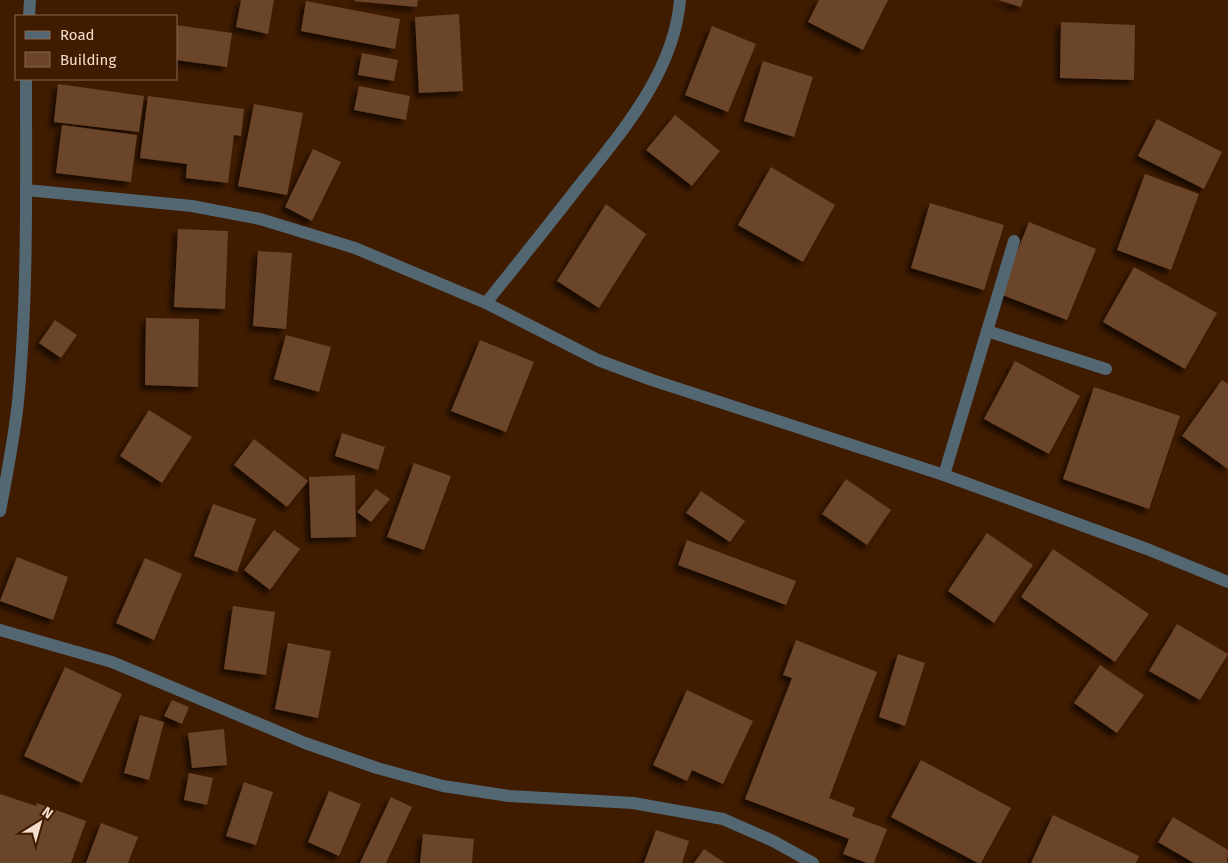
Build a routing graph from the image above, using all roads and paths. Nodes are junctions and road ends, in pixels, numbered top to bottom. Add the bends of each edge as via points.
1 (30, 0) edge
2 (680, 0) edge
3 (29, 15) edge
4 (26, 80) edge
5 (26, 190) junction
6 (1014, 241) dead end
7 (486, 303) junction
8 (987, 331) junction
9 (1106, 369) dead end
10 (944, 475) junction
11 (0, 511) edge
12 (1228, 582) edge
13 (0, 630) edge
14 (813, 863) edge

1 - 3 street
2 - 7 street via 665,58 650,88 604,154
4 - 5 street
5 - 7 street via 192,206 260,219 355,248
5 - 11 street via 18,404
6 - 8 street
7 - 10 street via 598,360
8 - 9 street
8 - 10 street
10 - 12 street
13 - 14 street via 112,662 296,739 377,768 443,786 509,796 633,803 722,819

